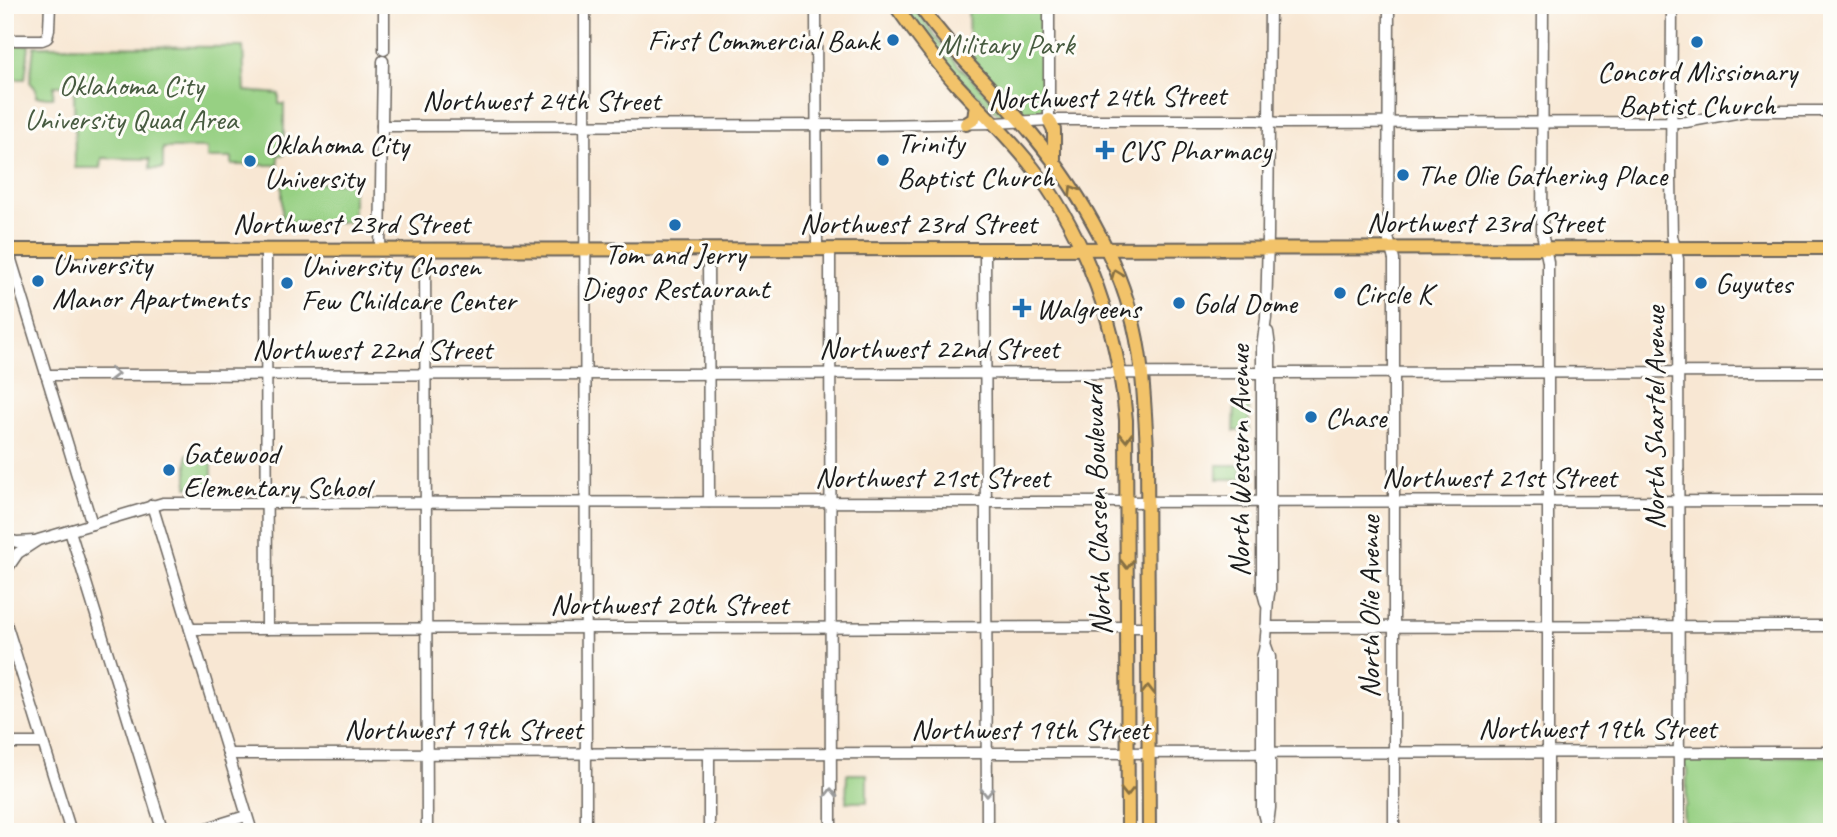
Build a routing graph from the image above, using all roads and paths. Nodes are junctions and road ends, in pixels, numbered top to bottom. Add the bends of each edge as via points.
1 (50, 5) edge
2 (384, 5) edge
3 (585, 5) edge
4 (816, 5) edge
5 (895, 5) edge
6 (919, 5) edge
7 (1049, 5) edge
8 (1270, 5) edge
9 (1389, 5) edge
10 (1543, 5) edge
11 (1672, 5) edge
12 (5, 40) edge
13 (976, 104) junction
14 (1832, 111) edge
15 (1049, 120) junction
16 (1021, 122) junction
17 (1269, 122) junction
18 (1542, 122) junction
19 (1671, 122) junction
20 (995, 123) junction
21 (1389, 123) junction
22 (584, 124) junction
23 (817, 124) junction
24 (966, 124) junction
25 (382, 126) junction
26 (1054, 161) junction
27 (1106, 248) junction
28 (1391, 248) junction
29 (1545, 248) junction
30 (1675, 248) junction
31 (1832, 248) edge
32 (425, 249) junction
33 (585, 249) junction
34 (708, 249) junction
35 (824, 249) junction
36 (985, 249) junction
37 (1081, 249) junction
38 (1267, 249) junction
39 (6, 250) edge
40 (266, 250) junction
41 (380, 250) junction
42 (1119, 372) junction
43 (1548, 372) junction
44 (1678, 372) junction
45 (1832, 372) edge
46 (584, 373) junction
47 (708, 373) junction
48 (830, 373) junction
49 (985, 373) junction
50 (1141, 373) junction
51 (1266, 373) junction
52 (1394, 373) junction
53 (46, 374) junction
54 (267, 374) junction
55 (426, 374) junction
56 (1393, 501) junction
57 (1548, 501) junction
58 (1679, 501) junction
59 (1832, 501) edge
60 (585, 502) junction
61 (709, 502) junction
62 (831, 502) junction
63 (986, 502) junction
64 (1127, 502) junction
65 (1147, 502) junction
66 (1266, 502) junction
67 (267, 503) junction
68 (426, 503) junction
69 (152, 505) junction
70 (92, 524) junction
71 (69, 531) junction
72 (5, 539) edge
73 (38, 540) junction
74 (5, 572) edge
75 (5, 620) edge
76 (1832, 626) edge
77 (986, 627) junction
78 (1127, 627) junction
79 (1148, 627) junction
80 (1266, 627) junction
81 (1393, 627) junction
82 (1548, 627) junction
83 (1679, 627) junction
84 (585, 628) junction
85 (831, 628) junction
86 (190, 629) junction
87 (267, 629) junction
88 (426, 629) junction
89 (5, 743) edge
90 (43, 743) junction
91 (1679, 752) junction
92 (1832, 752) edge
93 (831, 753) junction
94 (987, 753) junction
95 (1127, 753) junction
96 (1149, 753) junction
97 (1266, 753) junction
98 (1394, 753) junction
99 (1548, 753) junction
100 (228, 754) junction
101 (427, 754) junction
102 (586, 754) junction
103 (709, 754) junction
104 (247, 816) junction
105 (1267, 830) edge
106 (71, 832) edge
107 (163, 832) edge
108 (194, 832) edge
109 (252, 832) edge
110 (427, 832) edge
111 (586, 832) edge
112 (709, 832) edge
113 (831, 832) edge
114 (987, 832) edge
115 (1128, 832) edge
116 (1149, 832) edge
117 (1394, 832) edge
118 (1548, 832) edge
119 (1679, 832) edge

1 - 12 street via 47,38
2 - 25 street
3 - 22 street
4 - 23 street
5 - 13 main road, North Classen Boulevard
6 - 16 main road, North Classen Boulevard via 950,47
7 - 15 street
8 - 17 street, North Western Avenue
9 - 21 street, North Olie Avenue
10 - 18 street
11 - 19 street, North Shartel Avenue
13 - 20 main road, North Classen Boulevard
13 - 24 main road via 975,117
14 - 19 street, Northwest 24th Street via 1747,111
15 - 16 street, Northwest 24th Street
15 - 17 street, Northwest 24th Street
15 - 26 main road via 1054,131
16 - 20 street, Northwest 24th Street
16 - 26 main road, North Classen Boulevard
17 - 21 street, Northwest 24th Street
17 - 38 street, North Western Avenue
18 - 19 street, Northwest 24th Street
18 - 21 street, Northwest 24th Street
18 - 29 street
19 - 30 street, North Shartel Avenue
20 - 24 street, Northwest 24th Street
20 - 37 main road, North Classen Boulevard via 1048,187
21 - 28 street, North Olie Avenue
22 - 23 street, Northwest 24th Street
22 - 25 street, Northwest 24th Street
22 - 33 street
23 - 24 street, Northwest 24th Street
23 - 35 street
25 - 41 street
27 -> 26 main road, North Classen Boulevard
27 - 37 main road, Northwest 23rd Street
27 - 38 main road, Northwest 23rd Street
50 -> 27 main road, North Classen Boulevard via 1135,332
28 - 29 main road, Northwest 23rd Street
28 - 38 main road, Northwest 23rd Street
28 - 52 street, North Olie Avenue
29 - 30 main road, Northwest 23rd Street
29 - 43 street
30 - 31 main road, Northwest 23rd Street
30 - 44 street, North Shartel Avenue
32 - 33 main road, Northwest 23rd Street
32 - 41 main road, Northwest 23rd Street
32 - 55 street
33 - 34 main road, Northwest 23rd Street
33 - 46 street
34 - 35 main road, Northwest 23rd Street
34 - 47 street
35 - 36 main road, Northwest 23rd Street
35 - 48 street
36 - 37 main road, Northwest 23rd Street
36 - 49 street
37 - 42 main road, North Classen Boulevard
38 - 51 street, North Western Avenue via 1270,347
39 - 40 main road, Northwest 23rd Street
39 - 53 street
40 - 41 main road, Northwest 23rd Street
40 - 54 street
42 - 49 street, Northwest 22nd Street
42 - 50 street, Northwest 22nd Street
42 -> 64 main road, North Classen Boulevard via 1126,420
43 - 44 street, Northwest 22nd Street
43 - 52 street, Northwest 22nd Street
43 - 57 street
44 - 45 street, Northwest 22nd Street
44 - 58 street, North Shartel Avenue
46 - 47 street, Northwest 22nd Street
46 - 55 street, Northwest 22nd Street
46 - 60 street
47 - 48 street, Northwest 22nd Street
47 - 61 street
48 - 49 street, Northwest 22nd Street
48 - 62 street
49 - 63 street
50 - 51 street, Northwest 22nd Street
50 - 65 main road, North Classen Boulevard
51 - 52 street, Northwest 22nd Street
51 - 66 street, North Western Avenue
52 - 56 street, North Olie Avenue
53 -> 54 street, Northwest 22nd Street
53 - 70 street
54 - 55 street, Northwest 22nd Street
54 - 67 street
55 - 68 street
56 - 57 street, Northwest 21st Street
56 - 66 street, Northwest 21st Street
56 - 81 street, North Olie Avenue
57 - 58 street, Northwest 21st Street
57 - 82 street
58 - 59 street, Northwest 21st Street
58 - 83 street, North Shartel Avenue
60 - 61 street, Northwest 21st Street
60 - 68 street, Northwest 21st Street
60 - 84 street
61 - 62 street, Northwest 21st Street
62 - 63 street, Northwest 21st Street
62 - 85 street
63 - 64 street, Northwest 21st Street
63 - 77 street
64 - 65 street, Northwest 21st Street
64 -> 78 main road, North Classen Boulevard
65 - 66 street, Northwest 21st Street
65 - 79 main road, North Classen Boulevard
66 - 80 street, North Western Avenue via 1262,589
67 - 68 street, Northwest 21st Street
67 - 69 street, Northwest 21st Street
67 - 87 street
68 - 88 street
69 - 70 street, Northwest 21st Street
69 - 86 street
70 - 71 street, Northwest 21st Street
71 - 73 street, Northwest 21st Street
71 - 107 street
72 - 73 street, Northwest 21st Street
73 - 74 street, Northwest 21st Street via 18,553
75 - 90 street
76 - 83 street
77 - 78 street, Northwest 20th Street
77 - 85 street, Northwest 20th Street
77 - 94 street
78 - 79 street, Northwest 20th Street
78 - 95 main road, North Classen Boulevard
96 -> 79 main road, North Classen Boulevard
80 - 81 street
80 - 97 street, North Western Avenue via 1262,657
81 - 82 street
81 - 98 street, North Olie Avenue
82 - 83 street
82 - 99 street
83 - 91 street, North Shartel Avenue
84 - 85 street, Northwest 20th Street
84 - 88 street, Northwest 20th Street
84 - 102 street
85 - 93 street
86 - 87 street, Northwest 20th Street
86 - 100 street
87 - 88 street, Northwest 20th Street
88 - 101 street
89 - 90 street
90 - 106 street
91 - 92 street, Northwest 19th Street
91 - 99 street, Northwest 19th Street
91 - 119 street, North Shartel Avenue
93 - 94 street, Northwest 19th Street
93 - 103 street, Northwest 19th Street
113 -> 93 street
94 - 95 street, Northwest 19th Street
94 -> 114 street
95 - 96 street, Northwest 19th Street
95 -> 115 main road, North Classen Boulevard
96 - 97 street, Northwest 19th Street
96 - 116 main road, North Classen Boulevard
97 - 98 street, Northwest 19th Street
97 - 105 street, North Western Avenue via 1262,809
98 - 99 street, Northwest 19th Street
98 - 117 street, North Olie Avenue
99 - 118 street
100 - 101 street, Northwest 19th Street
100 - 104 street
101 - 102 street, Northwest 19th Street
101 - 110 street
102 - 103 street, Northwest 19th Street
102 - 111 street
103 - 112 street
104 - 108 street
104 - 109 street

